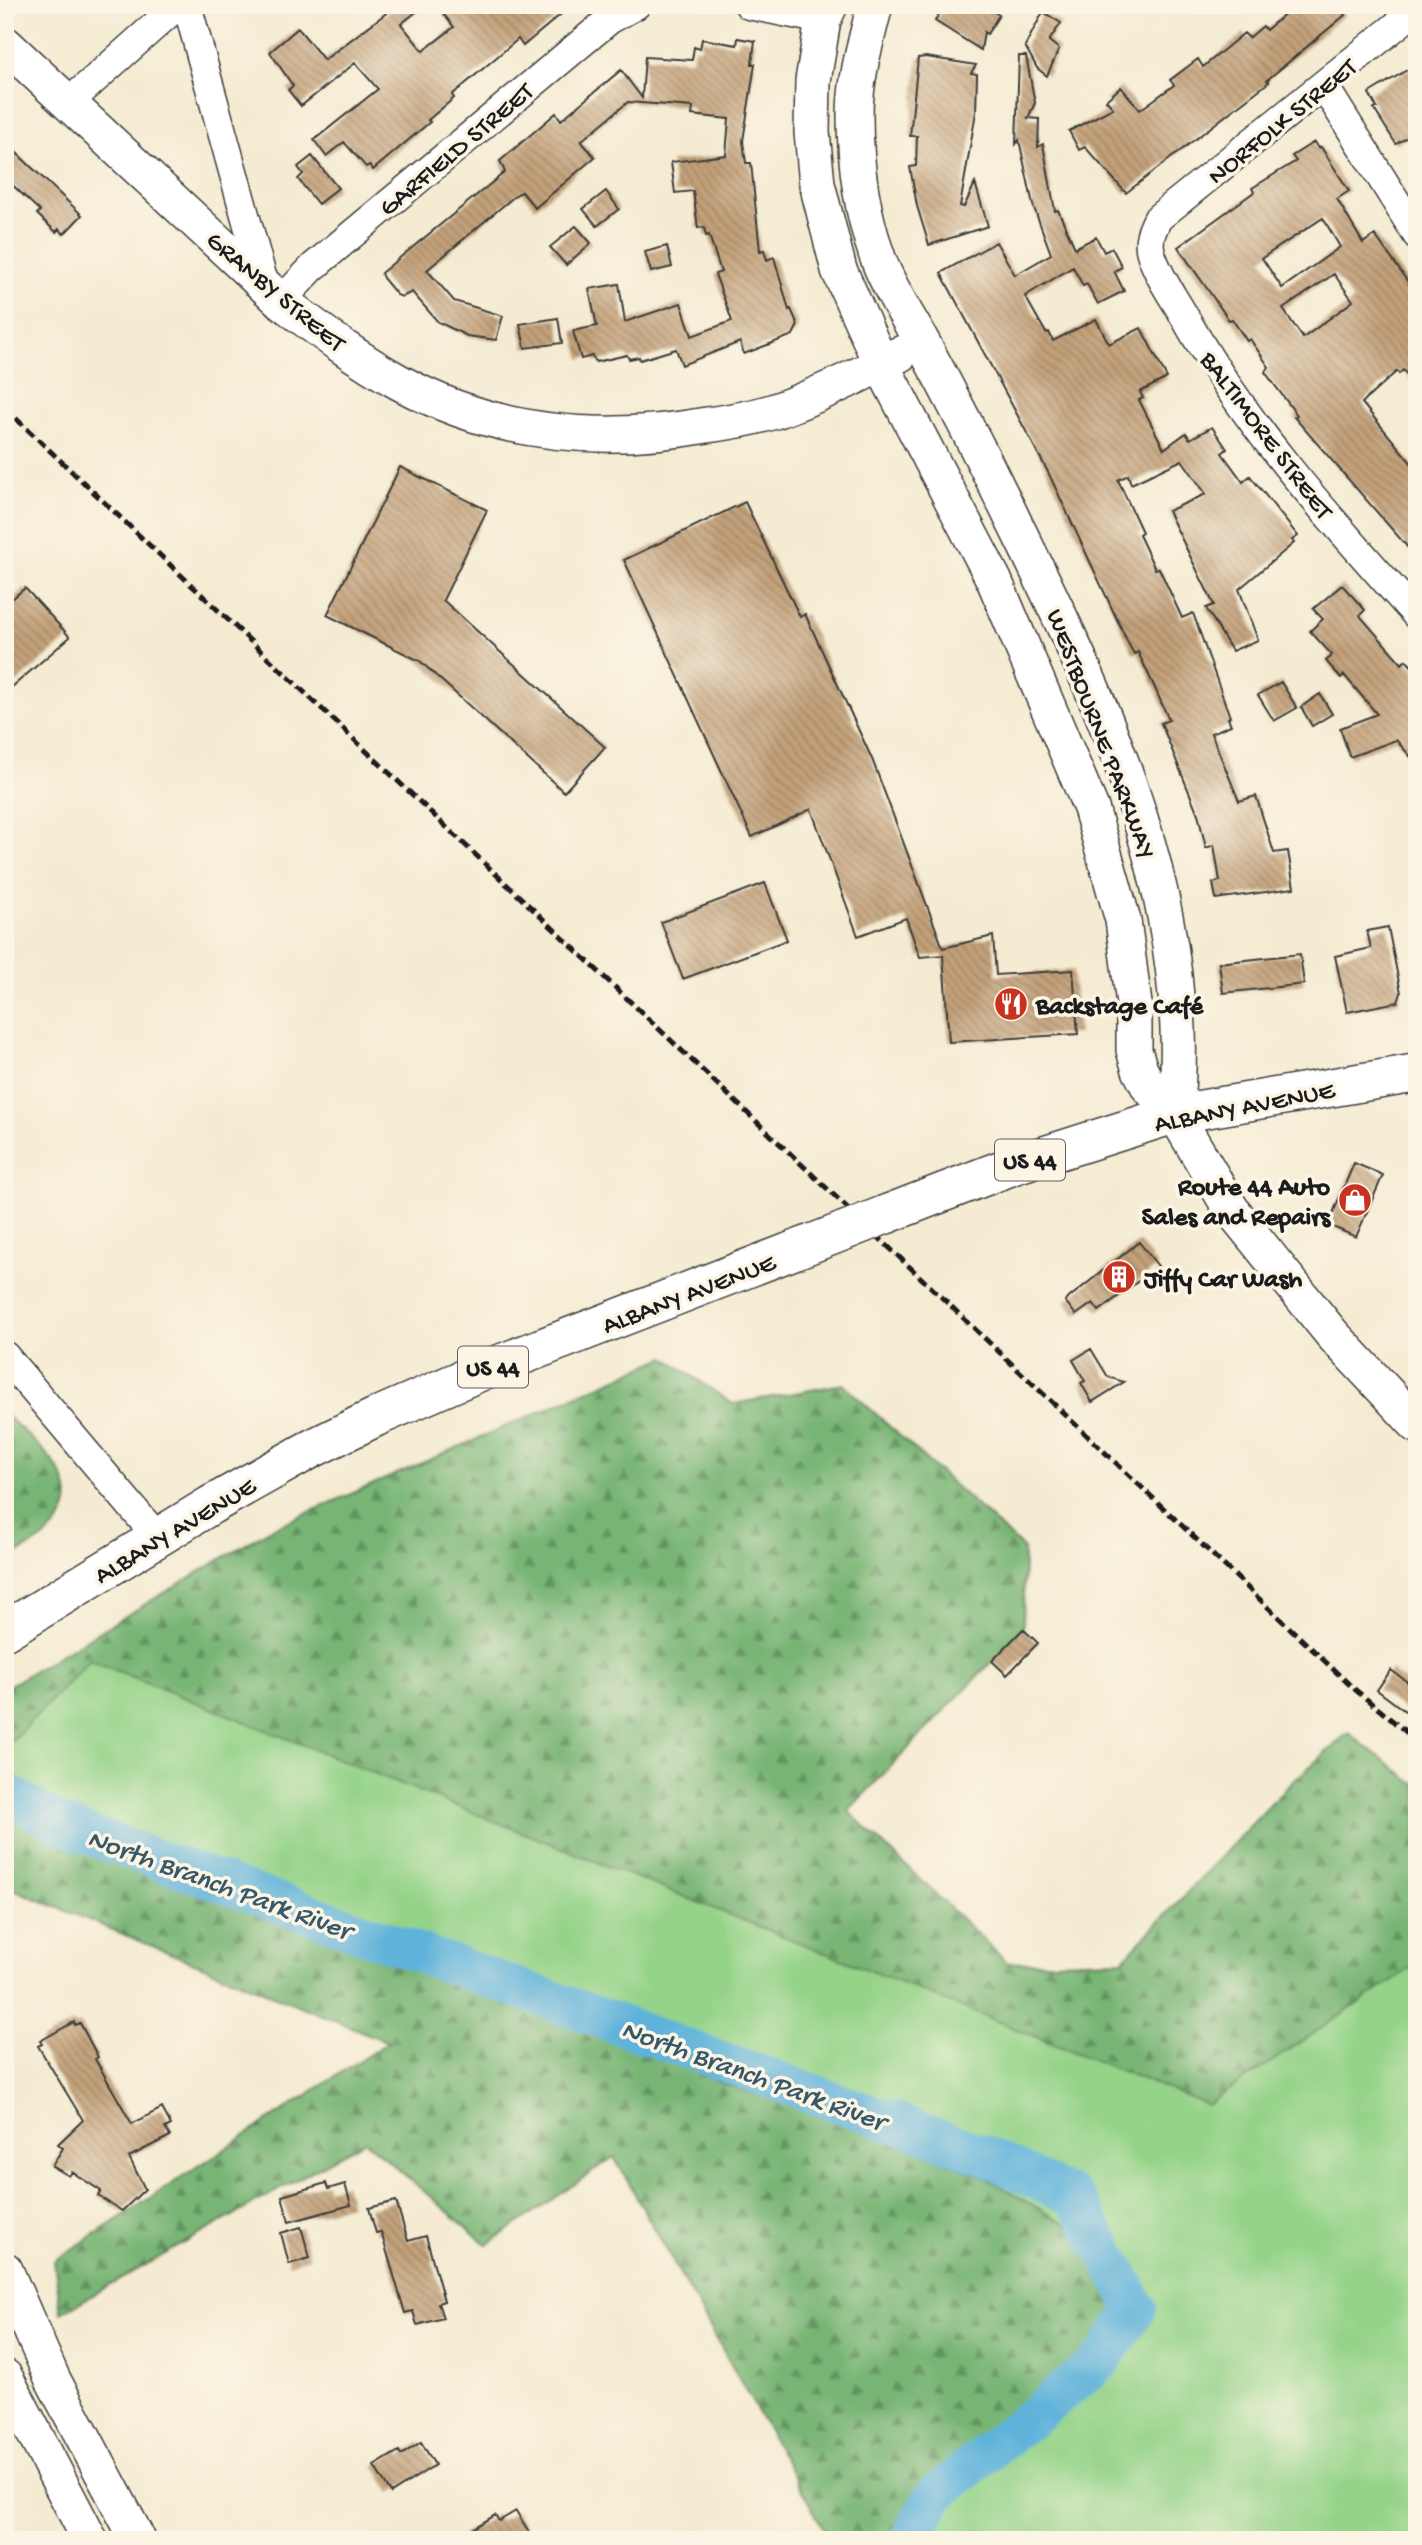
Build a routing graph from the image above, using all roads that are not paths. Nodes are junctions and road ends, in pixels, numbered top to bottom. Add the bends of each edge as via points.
1 (178, 5) edge
2 (187, 5) edge
3 (636, 5) edge
4 (749, 5) edge
5 (875, 5) edge
6 (1417, 9) edge
7 (827, 13) edge
8 (5, 44) edge
9 (1324, 86) junction
10 (68, 103) junction
11 (1150, 234) joint
12 (1417, 235) edge
13 (273, 294) junction
14 (922, 343) junction
15 (881, 364) junction
16 (1417, 616) edge
17 (1090, 688) junction
18 (1048, 702) junction
19 (1417, 1073) edge
20 (1175, 1114) junction
21 (5, 1356) edge
22 (1417, 1425) edge
23 (158, 1538) junction
24 (5, 1631) edge
25 (5, 2270) edge
26 (53, 2380) junction
27 (10, 2388) edge
28 (90, 2540) edge
29 (138, 2540) edge

1 - 10 street
2 - 13 street
3 - 13 street, GARFIELD STREET via 609,19 313,267
4 - 7 street
5 - 14 main road, WESTBOURNE PARKWAY via 861,60 855,113 857,166 879,260
6 - 9 street, NORFOLK STREET
7 - 15 main road, WESTBOURNE PARKWAY via 813,94 811,132 817,184 839,270
8 - 10 main road, GRANBY STREET
9 - 11 street, NORFOLK STREET via 1158,218
9 - 12 street
10 - 13 main road, GRANBY STREET
11 - 16 street, BALTIMORE STREET via 1151,253 1160,273 1213,367 1326,515
13 - 15 main road, GRANBY STREET via 327,337 400,383 463,410 527,429 638,436 731,421 773,412
14 - 15 main road, GRANBY STREET
14 - 17 main road, WESTBOURNE PARKWAY via 1012,517
15 - 18 main road, WESTBOURNE PARKWAY via 994,580
17 - 18 main road
17 - 20 main road, WESTBOURNE PARKWAY via 1152,849 1166,916 1176,975 1180,1044
18 - 20 main road, WESTBOURNE PARKWAY via 1091,808 1117,895 1129,962 1137,1061 1149,1087
19 - 20 highway, ALBANY AVENUE / US 44
20 - 22 main road via 1231,1209 1341,1343
20 - 23 highway, ALBANY AVENUE / US 44, bridge via 1014,1165 398,1407 309,1450
21 - 23 street
23 - 24 highway, ALBANY AVENUE / US 44
25 - 26 main road
26 - 27 main road
26 - 29 main road
27 - 28 main road

